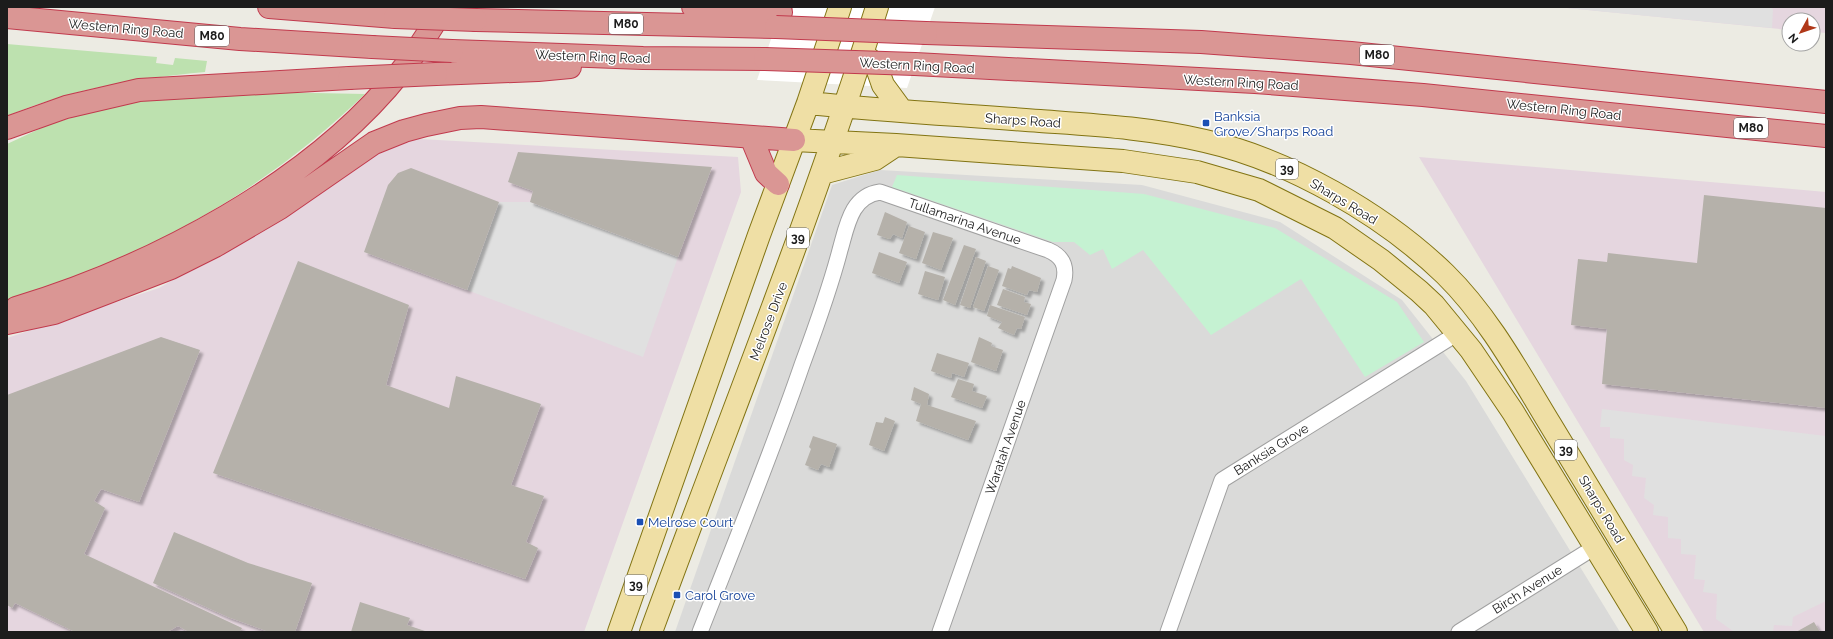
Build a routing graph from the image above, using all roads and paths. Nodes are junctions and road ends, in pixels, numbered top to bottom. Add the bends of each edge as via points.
1 (269, 7) edge
2 (444, 7) edge
3 (693, 7) edge
4 (840, 7) edge
5 (877, 7) edge
6 (7, 17) edge
7 (778, 19) junction
8 (863, 54) junction
9 (643, 58) junction
10 (1826, 102) edge
11 (808, 103) junction
12 (844, 106) junction
13 (902, 111) junction
14 (7, 128) edge
15 (1826, 136) edge
16 (751, 137) junction
17 (794, 140) junction
18 (833, 142) junction
19 (896, 145) junction
20 (1273, 163) junction
21 (822, 173) junction
22 (778, 184) junction
23 (1259, 190) junction
24 (1063, 261) joint
25 (7, 311) edge
26 (7, 323) edge
27 (1458, 333) junction
28 (652, 537) junction
29 (1595, 547) junction
30 (682, 548) junction
31 (619, 632) edge
32 (651, 632) edge
33 (700, 632) edge
34 (940, 632) edge
35 (1168, 632) edge
36 (1459, 632) edge
37 (1647, 632) edge
38 (1676, 632) edge

1 - 7 highway, M80, bridge via 395,17 476,20
2 - 25 highway via 402,71 368,108 338,136 282,179 237,209 182,240 95,281
3 - 7 highway
4 - 11 main road
5 - 8 main road, Melrose Drive
6 - 9 highway, Western Ring Road / M80, bridge via 240,39 372,48
7 - 10 highway, M80, bridge via 1201,42 1435,61
8 - 12 main road, Melrose Drive
8 - 13 main road via 876,65 883,85
9 - 14 highway, bridge via 538,70 139,90 66,107
9 - 15 highway, Western Ring Road / M80, bridge via 915,64 1255,82 1423,95
11 - 12 main road, Sharps Road / 39
11 - 17 main road, 39
12 - 13 main road, Sharps Road / 39
12 - 18 main road, Melrose Drive
13 - 20 main road, Sharps Road / 39 via 1152,131 1205,140 1254,154
16 - 17 highway
16 - 22 highway via 766,173
16 - 26 highway via 481,117 460,118 426,125 374,143 280,208 171,268 54,313
17 - 18 main road, Sharps Road
17 - 22 main road, 39
18 - 19 main road, Sharps Road
18 - 21 main road, Melrose Drive
19 - 21 main road via 875,159
19 - 23 main road, Sharps Road / 39 via 1148,164 1197,172
20 - 23 main road
20 - 38 main road, Sharps Road / 39 via 1306,178 1401,236 1446,275 1480,315 1506,354
21 - 30 main road, Melrose Drive / 39
22 - 28 main road, 39
23 - 27 main road, Sharps Road / 39 via 1335,228 1381,260 1434,305
24 - 33 street, Tullamarina Avenue via 1048,250 885,193 873,193 857,203 832,282 769,459
24 - 34 street, Waratah Avenue via 1064,280
27 - 29 main road, Sharps Road / 39 via 1513,412
27 - 35 street, Banksia Grove via 1222,480
28 - 30 main road
28 - 31 main road, 39
29 - 36 street, Birch Avenue
29 - 37 main road, Sharps Road / 39
30 - 32 main road, Melrose Drive / 39

